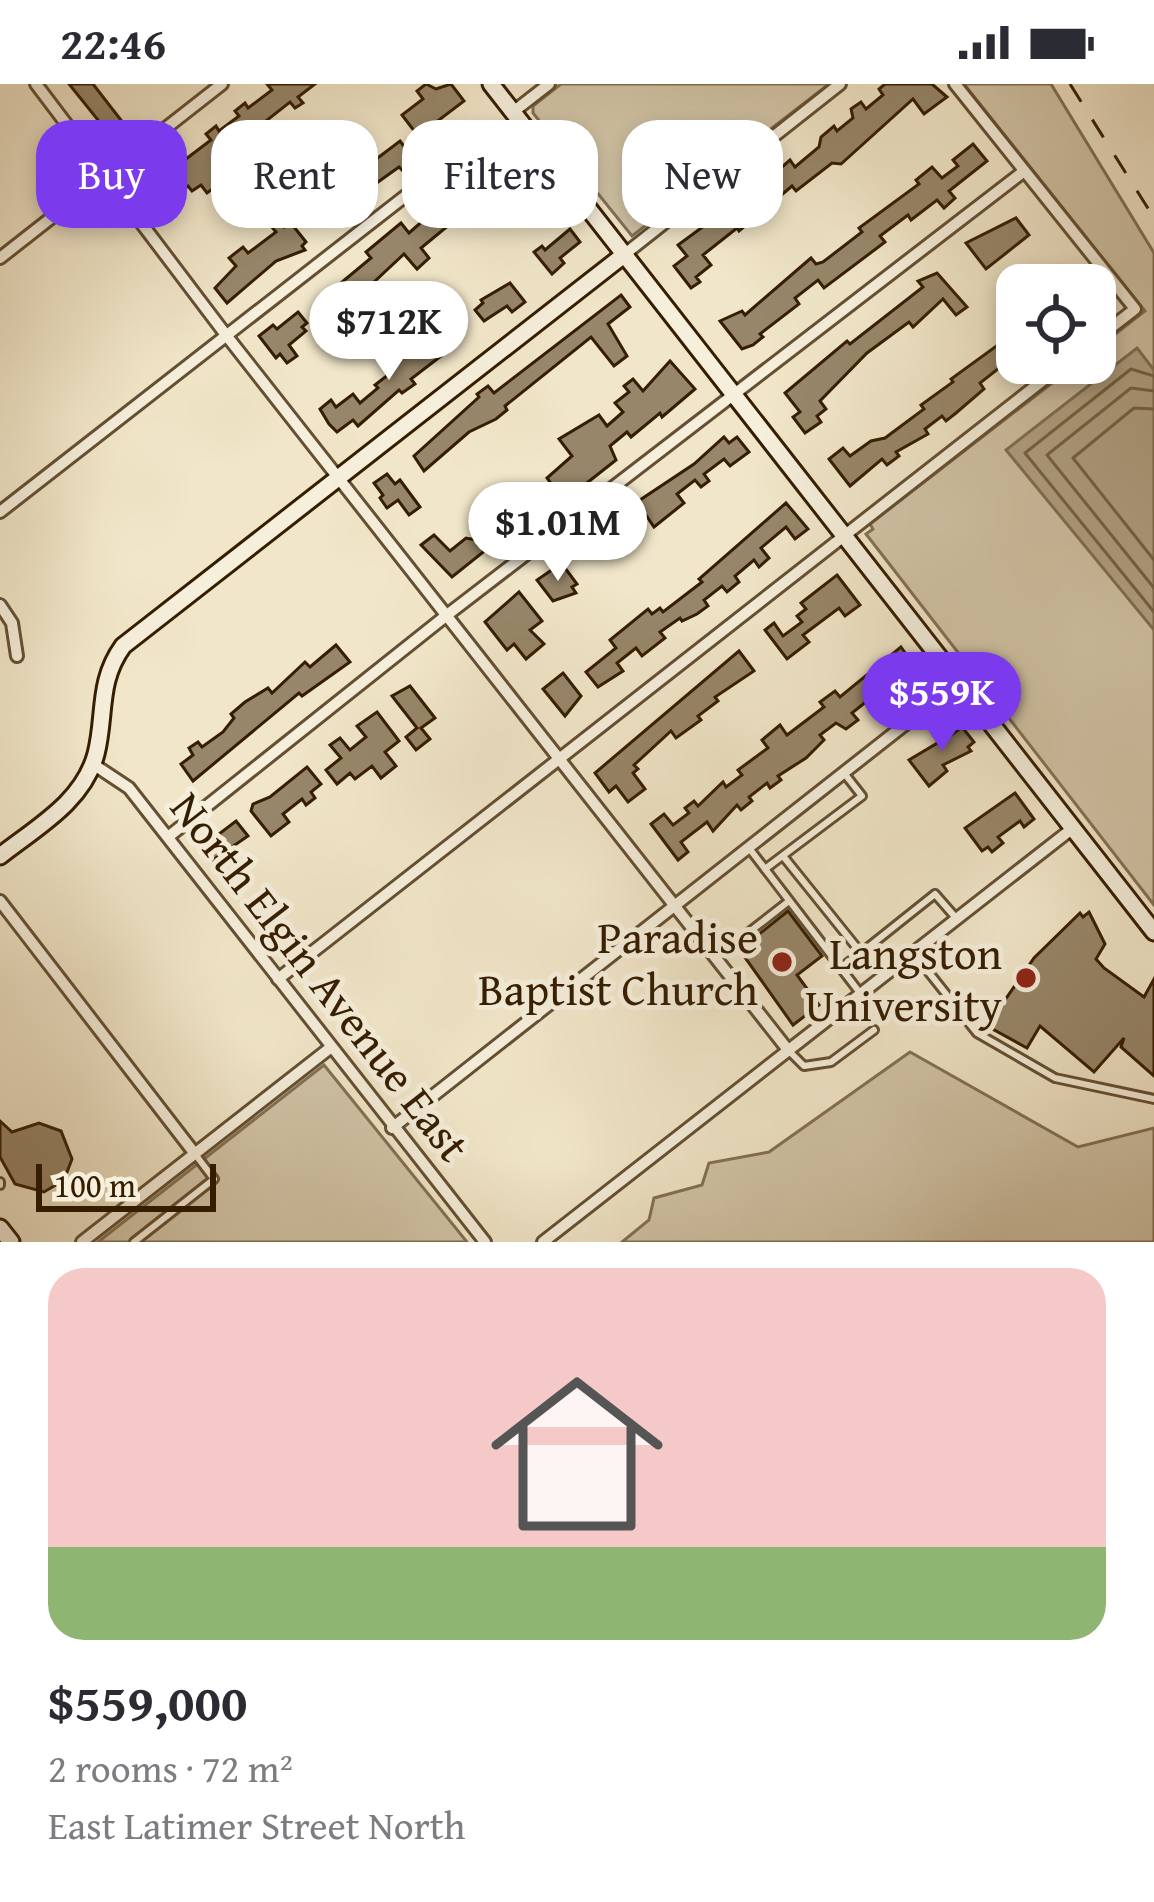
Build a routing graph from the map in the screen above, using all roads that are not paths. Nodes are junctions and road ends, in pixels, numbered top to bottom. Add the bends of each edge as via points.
1 (36, 84) edge
2 (222, 84) edge
3 (491, 84) edge
4 (549, 84) edge
5 (840, 84) edge
6 (955, 84) edge
7 (513, 112) junction
8 (64, 120) edge
9 (176, 120) edge
10 (1023, 172) junction
11 (402, 198) edge
12 (38, 228) edge
13 (146, 228) edge
14 (625, 254) junction
15 (0, 258) edge
16 (1099, 264) edge
17 (1116, 285) edge
18 (1116, 323) edge
19 (226, 335) junction
20 (1038, 384) edge
21 (735, 394) junction
22 (339, 476) junction
23 (0, 512) edge
24 (845, 535) junction
25 (0, 605) edge
26 (447, 615) junction
27 (17, 656) dead end
28 (959, 682) junction
29 (559, 757) junction
30 (93, 764) junction
31 (844, 773) junction
32 (1072, 828) junction
33 (168, 837) junction
34 (749, 848) junction
35 (0, 856) edge
36 (783, 856) junction
37 (765, 868) junction
38 (0, 901) edge
39 (789, 901) junction
40 (674, 904) junction
41 (956, 918) junction
42 (1154, 932) edge
43 (748, 933) dead end
44 (737, 941) dead end
45 (912, 952) junction
46 (861, 953) junction
47 (716, 958) junction
48 (841, 968) junction
49 (278, 979) junction
50 (860, 993) junction
51 (874, 1030) dead end
52 (330, 1048) junction
53 (788, 1050) junction
54 (1154, 1099) edge
55 (392, 1128) junction
56 (195, 1154) junction
57 (0, 1228) edge
58 (11, 1242) edge
59 (82, 1242) edge
60 (134, 1242) edge
61 (484, 1242) edge
62 (543, 1242) edge

1 - 8 street
2 - 9 street
3 - 7 street
4 - 7 street
5 - 14 street
6 - 10 street
7 - 14 street
10 - 16 street
10 - 21 street
11 - 19 street
12 - 15 street
13 - 19 street
14 - 21 street
14 - 22 street
17 - 18 street via 1135,308
19 - 22 street
19 - 23 street
20 - 24 street
21 - 24 street
21 - 26 street
22 - 26 street
22 - 30 street via 123,646 101,691
24 - 28 street
24 - 29 street
25 - 27 street
26 - 29 street
26 - 33 street
28 - 31 street
28 - 32 street
29 - 40 street
29 - 49 street
30 - 33 street, North Elgin Avenue East via 129,788
30 - 35 street via 70,800
31 - 34 street
31 - 36 lane via 862,796
32 - 41 street
32 - 42 street
33 - 49 street, North Elgin Avenue East
34 - 37 lane
34 - 40 street
36 - 37 lane
36 - 46 lane
37 - 39 lane
38 - 56 street
39 - 43 lane
39 - 48 lane
40 - 47 street
40 - 55 street
41 - 45 street
41 - 46 lane via 935,894
44 - 47 lane
45 - 50 street
45 - 54 lane via 977,1034 1055,1078
46 - 48 lane
47 - 53 street
48 - 50 lane
49 - 52 street, North Elgin Avenue East
50 - 53 street
51 - 53 lane via 819,1066 804,1066
52 - 55 street, North Elgin Avenue East
52 - 56 street
53 - 62 street
55 - 61 street, North Elgin Avenue East
56 - 59 street
56 - 60 lane via 214,1179
57 - 58 street

